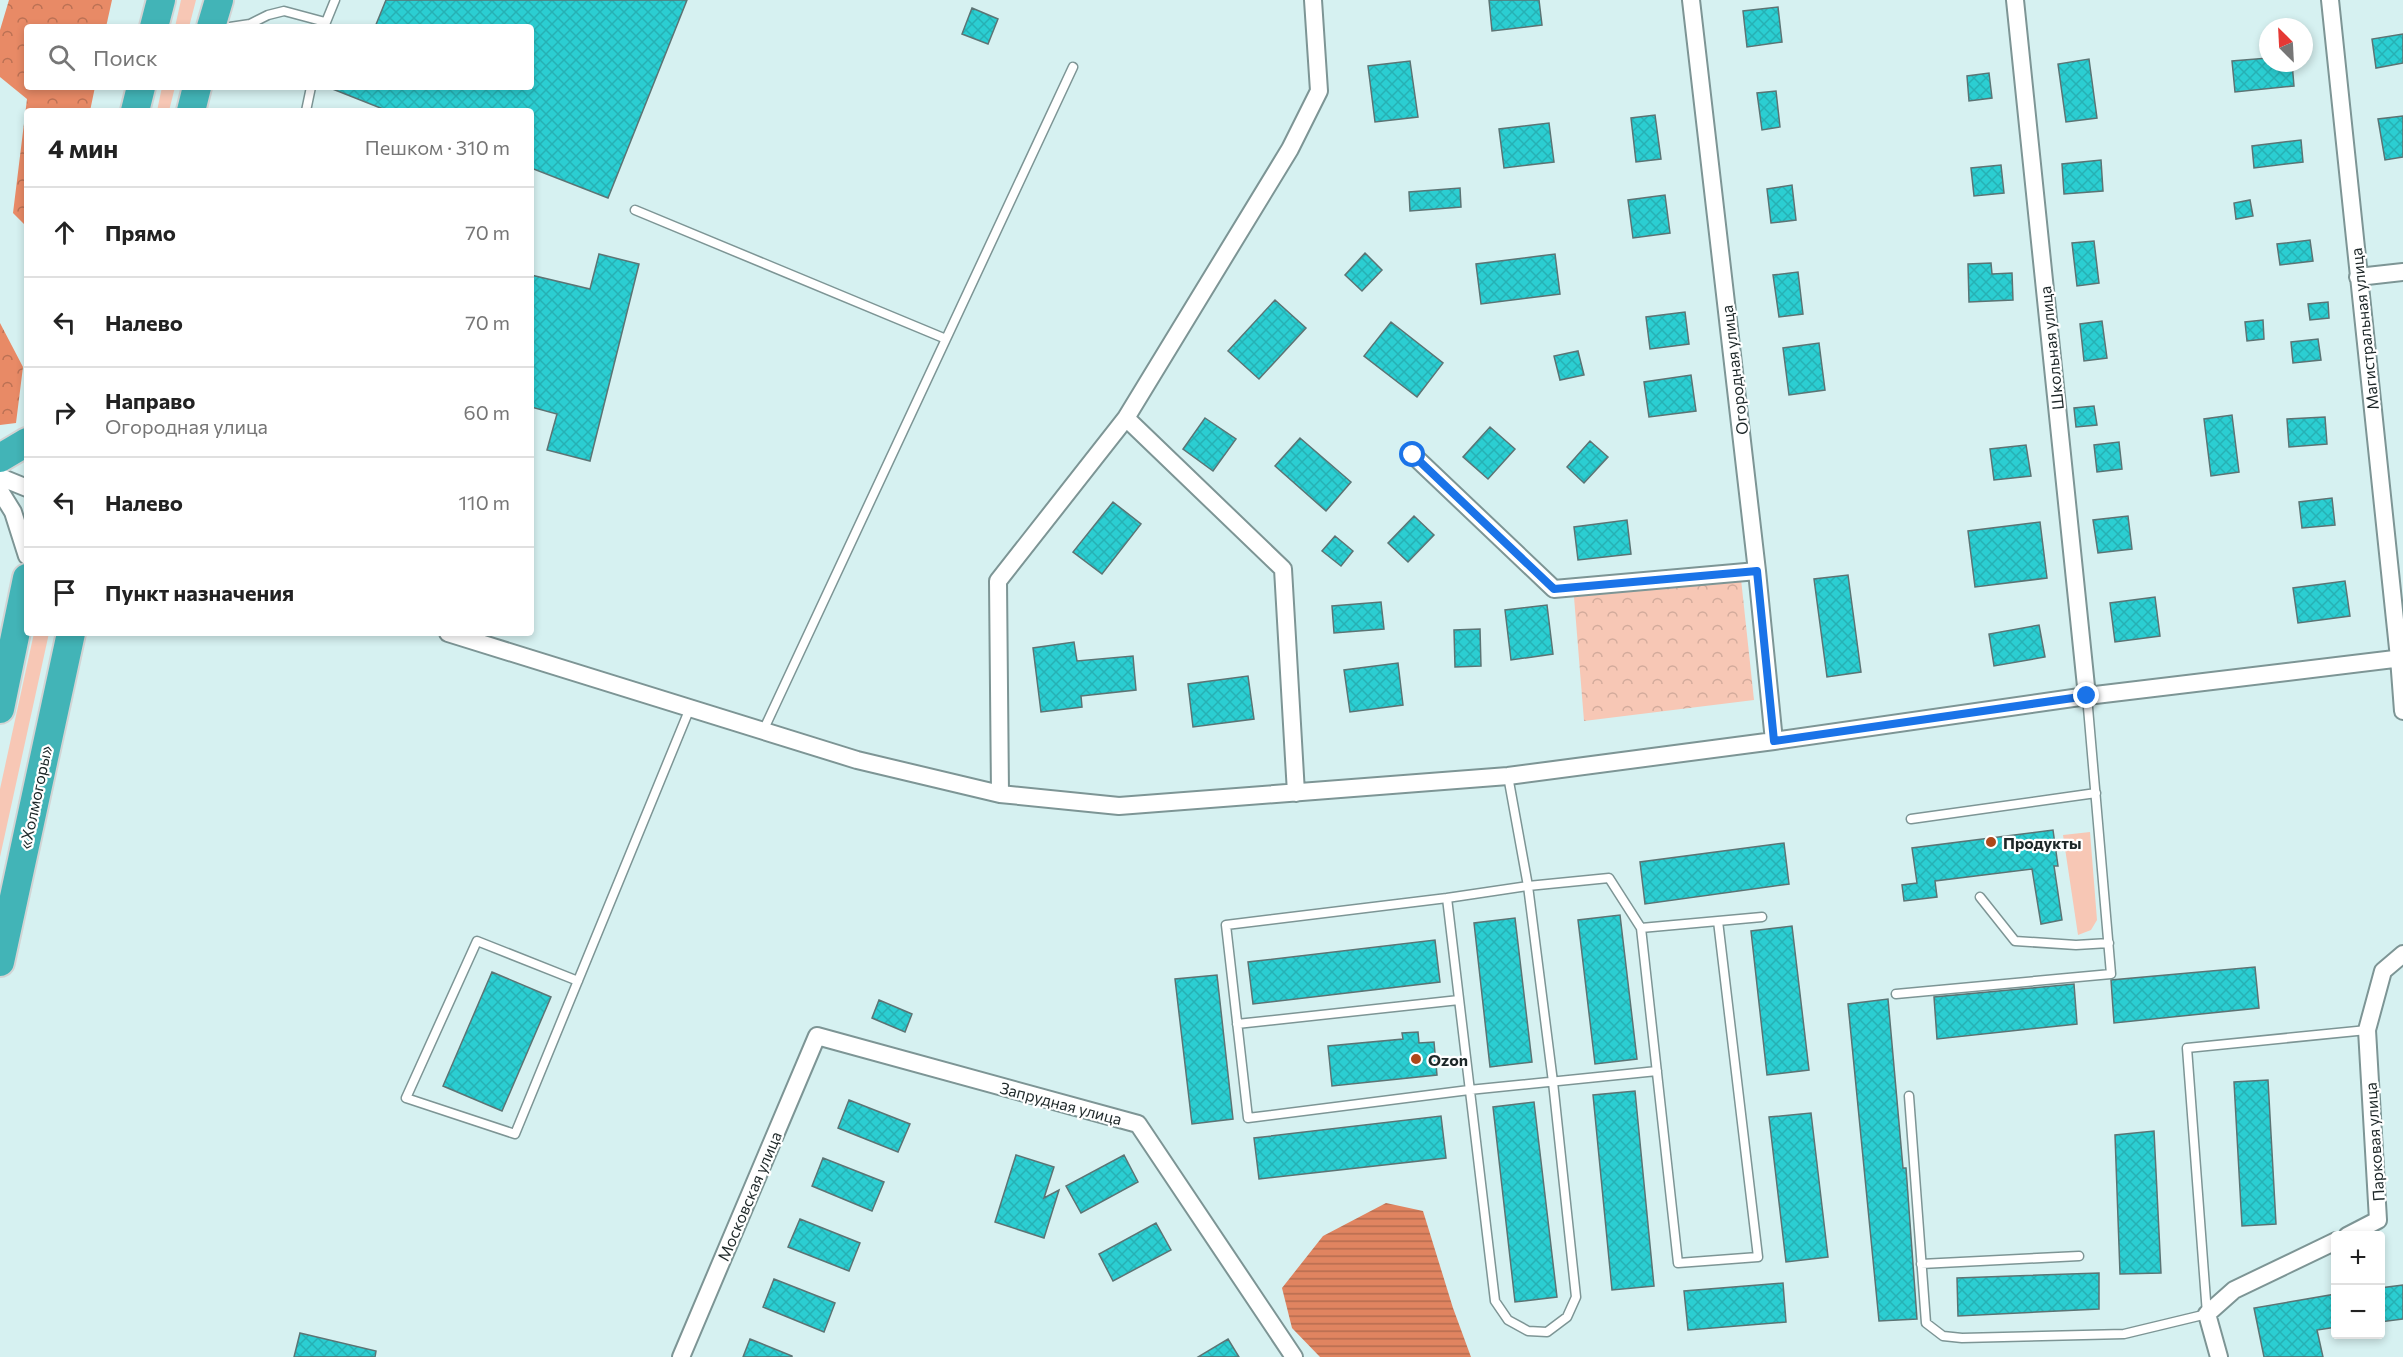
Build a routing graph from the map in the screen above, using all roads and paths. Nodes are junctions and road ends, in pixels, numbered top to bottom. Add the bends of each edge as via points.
1 (161, 0) edge
2 (219, 0) edge
3 (335, 0) edge
4 (1312, 0) edge
5 (1691, 0) edge
6 (2015, 0) edge
7 (2330, 0) edge
8 (155, 24) edge
9 (212, 24) edge
10 (250, 24) edge
11 (322, 24) edge
12 (325, 24) edge
13 (1072, 67) dead end
14 (140, 90) edge
15 (196, 90) edge
16 (310, 90) edge
17 (136, 108) edge
18 (193, 108) edge
19 (307, 108) edge
20 (634, 210) dead end
21 (2403, 272) edge
22 (2358, 277) junction
23 (946, 339) junction
24 (1126, 418) junction
25 (24, 444) edge
26 (1413, 455) dead end
27 (0, 458) edge
28 (0, 477) edge
29 (24, 487) edge
30 (0, 491) edge
31 (24, 547) edge
32 (1757, 571) junction
33 (24, 593) edge
34 (70, 636) edge
35 (458, 636) edge
36 (2401, 658) edge
37 (2087, 696) junction
38 (690, 708) junction
39 (0, 709) edge
40 (2403, 711) edge
41 (763, 731) junction
42 (1774, 741) junction
43 (1508, 776) junction
44 (1296, 793) junction
45 (2096, 793) junction
46 (1000, 794) junction
47 (1911, 819) dead end
48 (1528, 886) junction
49 (1980, 897) dead end
50 (1448, 898) junction
51 (1762, 917) dead end
52 (1718, 921) junction
53 (1641, 928) junction
54 (2109, 943) junction
55 (2403, 954) edge
56 (0, 962) edge
57 (578, 981) junction
58 (1896, 994) dead end
59 (1459, 1000) junction
60 (1237, 1024) junction
61 (2367, 1030) junction
62 (817, 1036) joint
63 (1657, 1071) junction
64 (1553, 1082) junction
65 (1469, 1090) junction
66 (1909, 1095) dead end
67 (2357, 1231) edge
68 (2331, 1243) edge
69 (2079, 1256) dead end
70 (1921, 1264) junction
71 (2207, 1314) junction
72 (681, 1357) edge
73 (1294, 1357) edge
74 (2219, 1357) edge

1 - 8 highway
2 - 9 highway
3 - 12 lane
4 - 24 street via 1319,92 1290,149
5 - 32 street, Огородная улица
6 - 37 street, Школьная улица
7 - 22 street, Магистральная улица
10 - 11 lane via 284,12
13 - 23 lane
14 - 17 highway
15 - 18 highway
16 - 19 lane
20 - 23 lane
21 - 22 street
22 - 36 street, Магистральная улица
23 - 41 lane
24 - 44 street via 1283,569
24 - 46 street via 998,581
25 - 27 highway
26 - 32 street via 1554,589
28 - 29 street
30 - 31 street via 13,512
32 - 42 street, Огородная улица
33 - 39 highway
34 - 56 highway, «Холмогоры»
35 - 38 street
36 - 37 street
36 - 40 street, Магистральная улица
37 - 42 street
37 - 45 lane
38 - 41 street
38 - 57 lane
41 - 46 street via 857,760
42 - 43 street
43 - 44 street
43 - 48 lane
44 - 46 street via 1119,806
45 - 47 lane
45 - 54 lane
48 - 50 lane
48 - 53 lane via 1609,879
48 - 64 lane
49 - 54 lane via 2015,941
50 - 59 lane
50 - 60 lane via 1226,925
51 - 52 lane
52 - 53 lane
52 - 63 lane via 1758,1257 1678,1263
53 - 63 lane
54 - 58 lane via 2111,974
55 - 61 street via 2383,971
57 - 57 lane via 515,1134 406,1098 477,941
59 - 60 lane
59 - 65 lane
60 - 65 lane via 1248,1118
61 - 67 street, Парковая улица via 2378,1220
61 - 71 lane via 2187,1048
62 - 72 street, Московская улица
62 - 73 street, Запрудная улица via 1138,1124
63 - 64 lane
64 - 65 lane
64 - 65 lane via 1576,1297 1567,1317 1547,1332 1528,1331 1508,1320 1495,1301
66 - 70 lane
68 - 71 street via 2234,1290
69 - 70 lane
70 - 71 lane via 1926,1323 1943,1336 2124,1334
71 - 74 street

